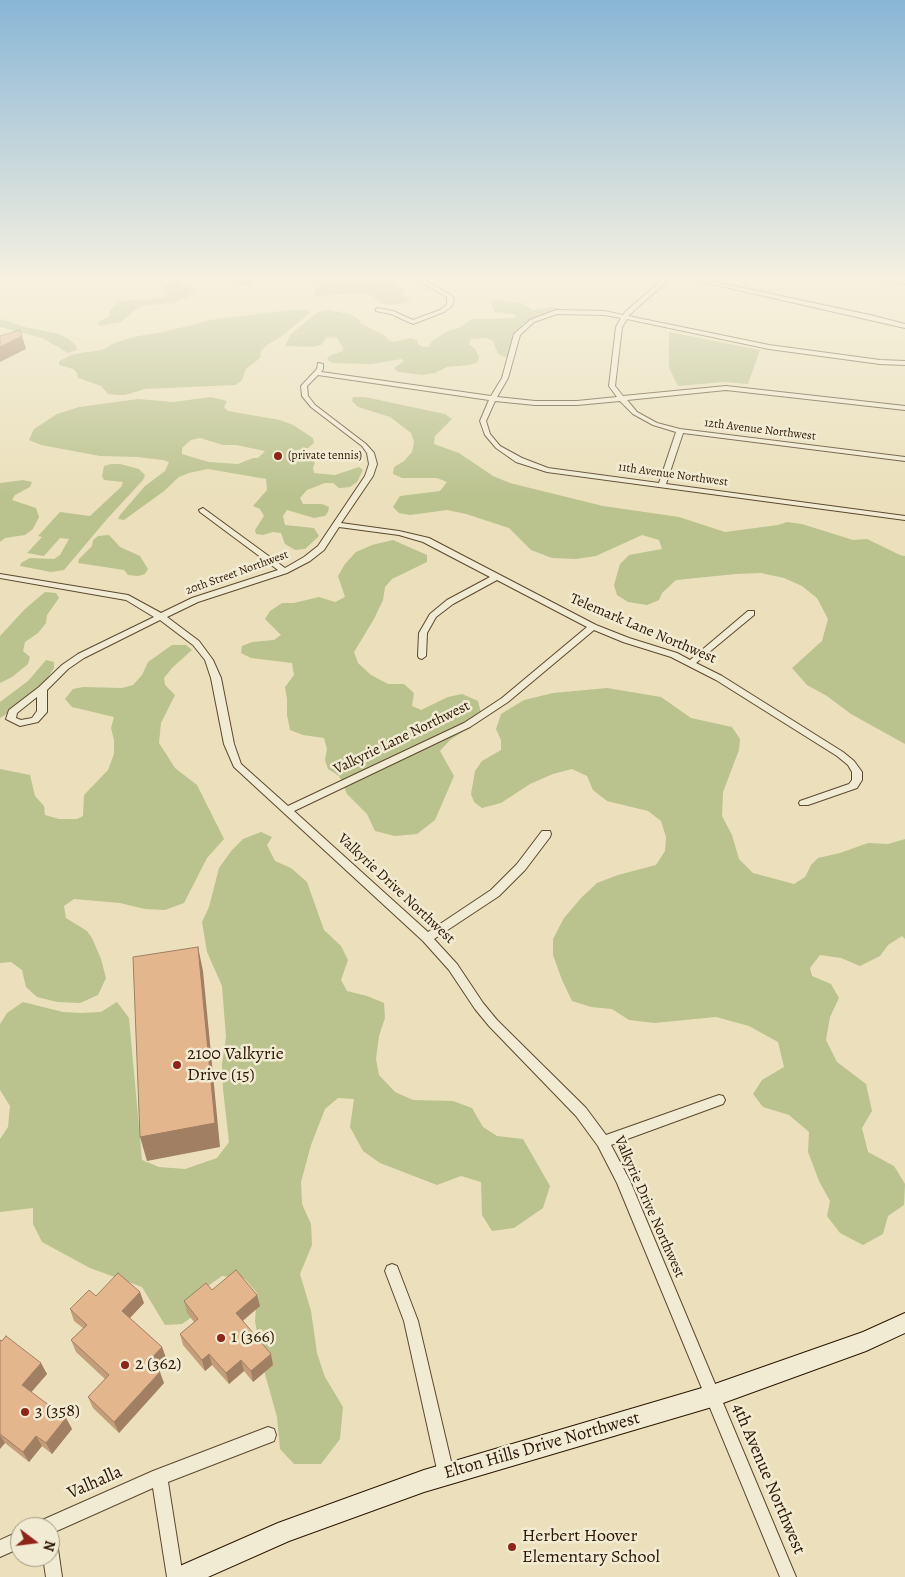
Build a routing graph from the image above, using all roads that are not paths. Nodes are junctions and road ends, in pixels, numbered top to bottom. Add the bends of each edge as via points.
1 (512, 350) edge
2 (616, 350) edge
3 (788, 350) edge
4 (905, 362) edge
5 (320, 364) dead end
6 (317, 373) junction
7 (621, 398) junction
8 (494, 399) junction
9 (905, 408) edge
10 (680, 431) junction
11 (905, 459) edge
12 (662, 485) junction
13 (202, 510) dead end
14 (905, 518) edge
15 (338, 525) junction
16 (284, 571) junction
17 (0, 576) edge
18 (496, 577) junction
19 (750, 613) dead end
20 (161, 617) junction
21 (593, 627) junction
22 (422, 656) dead end
23 (691, 663) junction
24 (42, 688) dead end
25 (804, 803) dead end
26 (288, 810) junction
27 (546, 834) dead end
28 (427, 938) junction
29 (719, 1100) dead end
30 (603, 1142) junction
31 (392, 1271) dead end
32 (905, 1323) edge
33 (712, 1396) junction
34 (268, 1435) dead end
35 (446, 1474) junction
36 (159, 1477) junction
37 (60, 1521) edge
38 (175, 1577) edge
39 (181, 1577) edge
40 (788, 1577) edge

1 - 8 street, 11th Avenue Northwest via 507,372
2 - 7 street via 611,380
3 - 4 street, 11th Avenue Northwest via 880,362
5 - 6 street, 20th Street Northwest
6 - 8 street
6 - 15 street, 20th Street Northwest via 304,386 303,392 308,401 364,445 372,458 373,470
7 - 8 street via 550,404
7 - 9 street via 726,388
7 - 10 street, 12th Avenue Northwest via 644,418
8 - 12 street, 11th Avenue Northwest via 484,415 484,427 492,440 519,460 562,472
10 - 11 street, 12th Avenue Northwest
10 - 12 street
12 - 14 street, 11th Avenue Northwest
13 - 16 street
15 - 16 street, 20th Street Northwest via 315,553
15 - 18 street, Telemark Lane Northwest via 418,538
16 - 20 street, 20th Street Northwest via 202,597
17 - 20 street, Valkyrie Drive Northwest via 128,598
18 - 21 street, Telemark Lane Northwest
18 - 22 street via 450,602 433,616 423,633
19 - 23 street
20 - 24 street, 20th Street Northwest via 71,662
20 - 26 street, Valkyrie Drive Northwest via 196,643 209,660 237,765
21 - 23 street, Telemark Lane Northwest
21 - 26 street, Valkyrie Lane Northwest via 505,700 467,725
23 - 25 street, Telemark Lane Northwest via 851,763 857,772 853,786
26 - 28 street, Valkyrie Drive Northwest
27 - 28 street via 521,867 495,893
28 - 30 street, Valkyrie Drive Northwest via 453,967 493,1023 582,1112
29 - 30 street
30 - 33 street, Valkyrie Drive Northwest via 623,1182
31 - 35 street via 411,1321
32 - 33 main road, Elton Hills Drive Northwest via 866,1341
33 - 35 main road, Elton Hills Drive Northwest
33 - 40 street, 4th Avenue Northwest
34 - 36 street, Valhalla
35 - 39 main road, Elton Hills Drive Northwest via 286,1530
36 - 37 street, Valhalla
36 - 38 street

